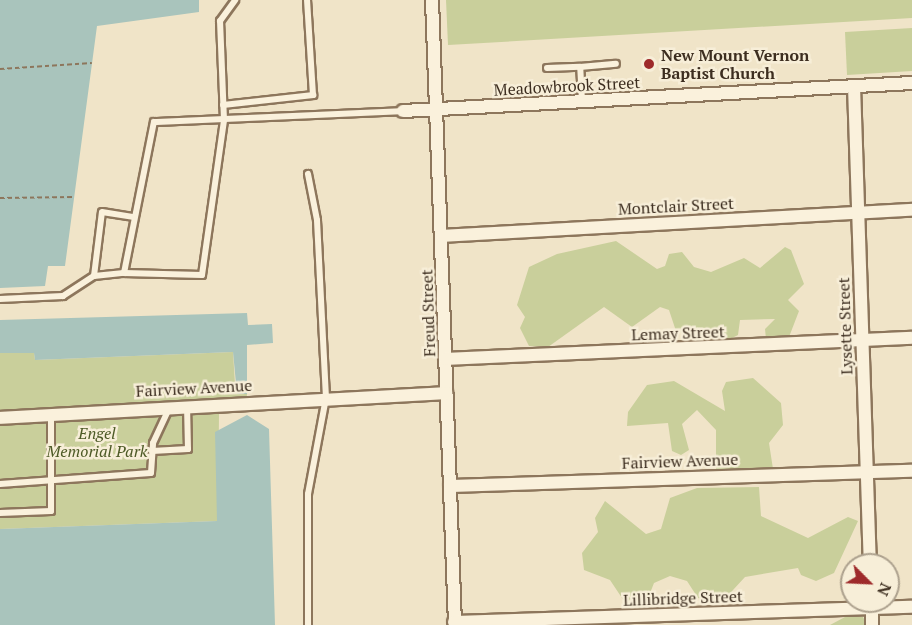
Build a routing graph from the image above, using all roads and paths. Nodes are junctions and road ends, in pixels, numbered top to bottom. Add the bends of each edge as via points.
1 (235, 0) edge
2 (307, 0) edge
3 (432, 0) edge
4 (92, 63) dead end
5 (616, 64) dead end
6 (580, 67) junction
7 (547, 68) dead end
8 (0, 69) edge
9 (912, 83) edge
10 (854, 86) junction
11 (582, 102) junction
12 (224, 105) junction
13 (436, 110) junction
14 (404, 111) joint
15 (224, 120) junction
16 (308, 174) dead end
17 (74, 197) dead end
18 (0, 198) edge
19 (912, 210) edge
20 (858, 213) junction
21 (134, 217) junction
22 (442, 236) junction
23 (124, 273) junction
24 (94, 276) junction
25 (0, 299) edge
26 (912, 338) edge
27 (862, 341) junction
28 (445, 359) junction
29 (447, 393) junction
30 (326, 398) junction
31 (188, 405) junction
32 (171, 406) junction
33 (51, 411) junction
34 (0, 418) edge
35 (152, 451) junction
36 (912, 471) edge
37 (867, 472) junction
38 (52, 482) junction
39 (0, 484) edge
40 (450, 486) junction
41 (0, 513) edge
42 (870, 553) edge
43 (840, 606) edge
44 (454, 624) edge
45 (308, 625) edge

1 - 12 lane via 219,21
2 - 12 lane via 313,95
3 - 13 street, Freud Street
4 - 8 path
5 - 6 lane
6 - 7 lane
6 - 11 lane
9 - 10 street, Meadowbrook Street
10 - 11 street, Meadowbrook Street
10 - 20 street, Lysette Street
11 - 13 street, Meadowbrook Street
12 - 15 lane
13 - 14 street, Meadowbrook Street
13 - 22 street, Freud Street
14 - 15 lane
15 - 21 lane via 154,122
15 - 23 lane via 202,275
16 - 30 lane via 317,220
17 - 18 path
19 - 20 street, Montclair Street
20 - 22 street, Montclair Street
20 - 27 street, Lysette Street
21 - 23 lane
21 - 24 lane via 102,212
22 - 28 street, Freud Street
23 - 24 lane
24 - 25 lane via 63,296
26 - 27 street, Lemay Street
27 - 28 street, Lemay Street
27 - 37 street, Lysette Street
28 - 29 street, Freud Street
29 - 30 street, Fairview Avenue
29 - 40 street, Freud Street
30 - 31 street, Fairview Avenue
30 - 45 lane via 308,495
31 - 32 street, Fairview Avenue
31 - 35 lane via 188,449
32 - 33 street, Fairview Avenue
32 - 35 lane
33 - 34 street, Fairview Avenue
33 - 38 lane
35 - 38 lane via 151,473
36 - 37 street, Fairview Avenue
37 - 40 street, Fairview Avenue
37 - 42 street, Lysette Street
38 - 39 lane
38 - 41 lane via 51,511
40 - 44 street, Freud Street
43 - 44 street, Lillibridge Street

